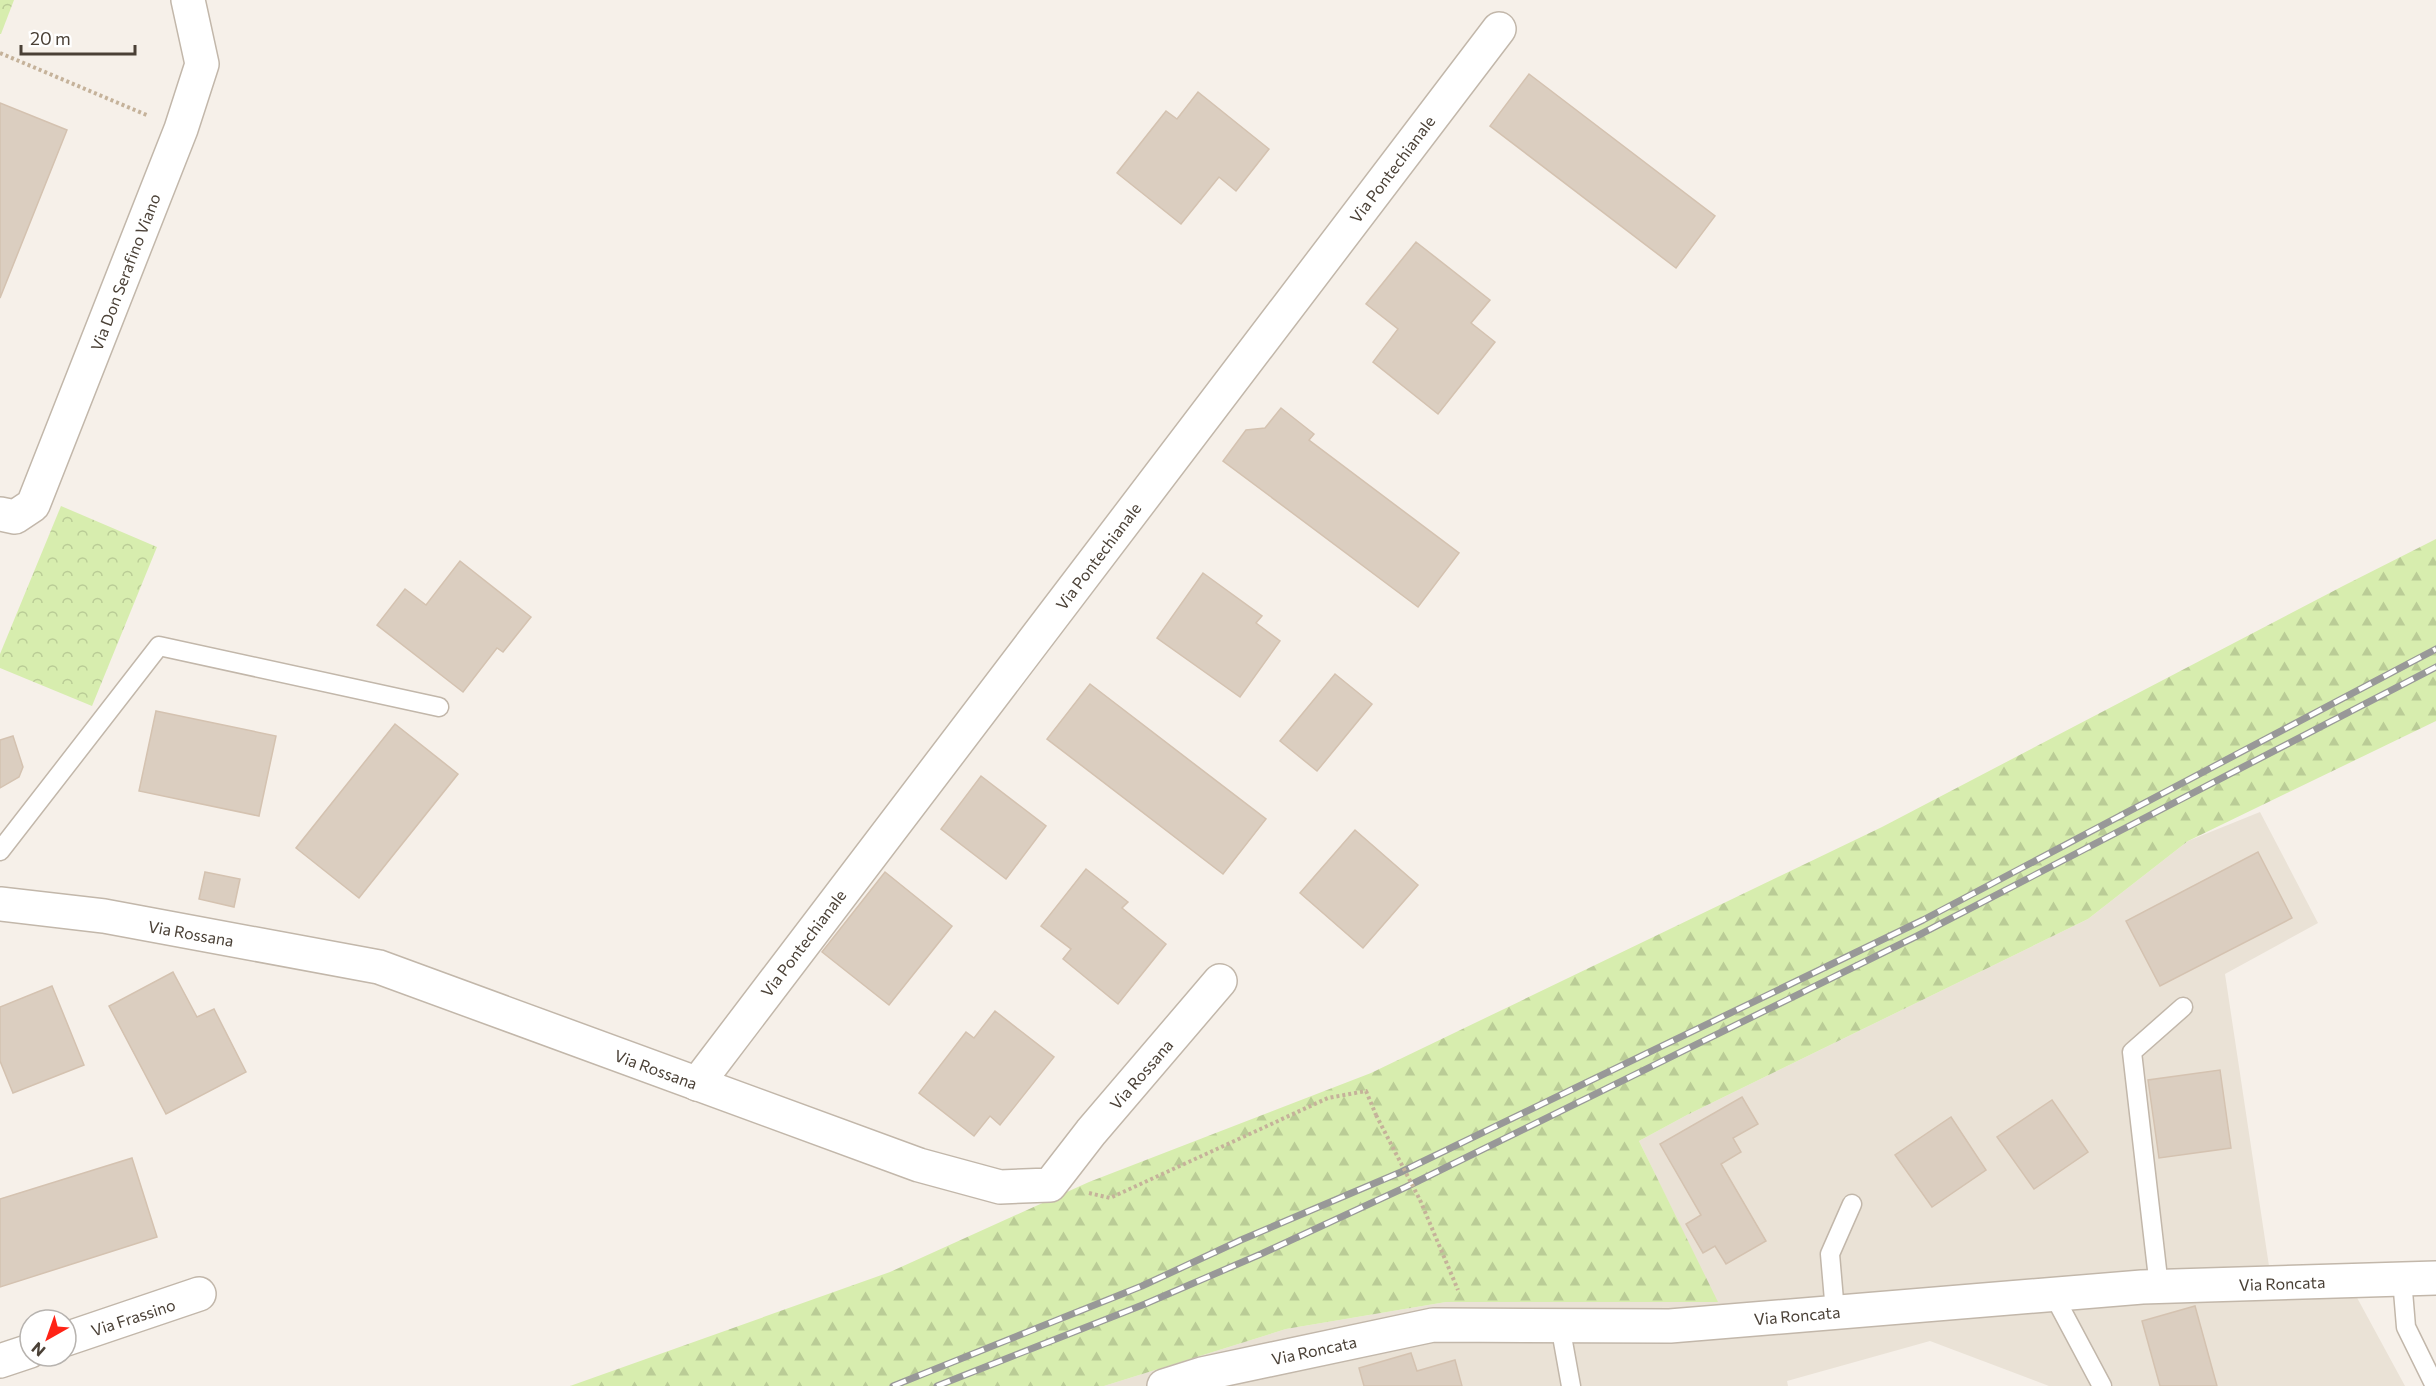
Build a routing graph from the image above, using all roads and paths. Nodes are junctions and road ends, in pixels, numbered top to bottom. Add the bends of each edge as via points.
1 (188, 0) edge
2 (1499, 28) dead end
3 (0, 53) edge
4 (181, 129) junction
5 (0, 514) edge
6 (439, 707) dead end
7 (0, 851) edge
8 (0, 904) edge
9 (1220, 981) dead end
10 (2183, 1006) dead end
11 (696, 1084) junction
12 (1050, 1185) junction
13 (1852, 1204) dead end
14 (2436, 1278) edge
15 (2402, 1279) junction
16 (2159, 1287) junction
17 (199, 1294) dead end
18 (2053, 1294) junction
19 (1835, 1312) junction
20 (1472, 1325) junction
21 (1560, 1325) junction
22 (78, 1335) edge
23 (18, 1355) edge
24 (0, 1360) edge
25 (1164, 1386) edge
26 (1570, 1386) edge
27 (2102, 1386) edge
28 (2435, 1386) edge

1 - 4 street, Via Don Serafino Viano via 202,64
2 - 11 street, Via Pontechianale
3 - 4 path
4 - 5 street, Via Don Serafino Viano via 33,505 15,517
6 - 7 lane via 159,646
8 - 11 street, Via Rossana via 104,916 379,967
9 - 12 street, Via Rossana
10 - 16 lane via 2132,1052
11 - 12 street, Via Rossana via 919,1165 1000,1187
12 - 20 path, bridge via 1110,1198 1328,1098 1366,1091 1420,1200
13 - 19 lane via 1830,1254
14 - 15 street, Via Roncata
15 - 16 street, Via Roncata
15 - 28 lane via 2406,1327
16 - 18 street, Via Roncata
17 - 22 street, Via Frassino
18 - 19 street, Via Roncata
18 - 27 lane
19 - 21 street, Via Roncata via 1670,1326
20 - 21 street, Via Roncata
20 - 25 street, Via Roncata via 1434,1324 1202,1374
21 - 26 lane
23 - 24 street

